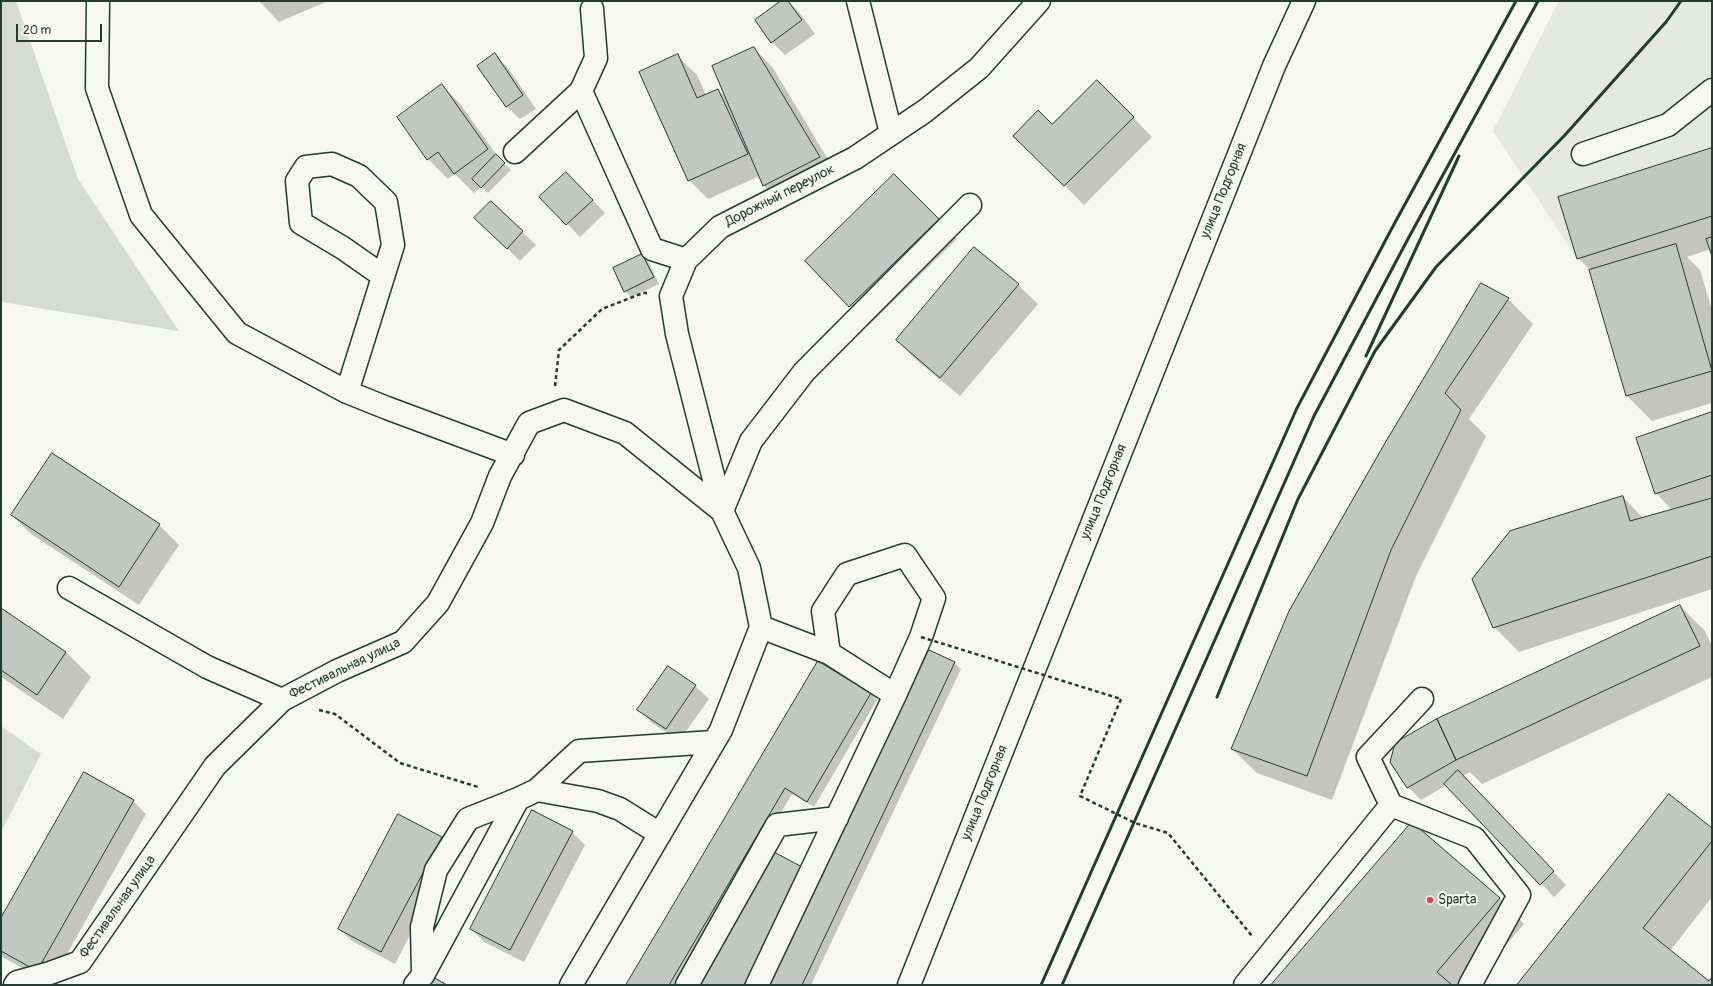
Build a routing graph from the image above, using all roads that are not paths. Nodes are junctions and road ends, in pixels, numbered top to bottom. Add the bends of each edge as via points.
1 (98, 1) edge
2 (858, 1) edge
3 (1039, 1) edge
4 (1304, 1) edge
5 (592, 9) dead end
6 (1712, 90) edge
7 (582, 91) junction
8 (891, 133) junction
9 (515, 152) dead end
10 (1583, 154) dead end
11 (970, 204) dead end
12 (686, 260) junction
13 (384, 276) junction
14 (347, 392) junction
15 (513, 455) junction
16 (722, 511) junction
17 (69, 588) dead end
18 (760, 627) junction
19 (829, 653) junction
20 (895, 695) junction
21 (282, 700) junction
22 (1422, 700) dead end
23 (714, 742) junction
24 (538, 790) junction
25 (518, 799) junction
26 (1392, 805) junction
27 (836, 818) junction
28 (660, 834) junction
29 (419, 980) edge
30 (11, 982) edge
31 (571, 985) edge
32 (687, 985) edge
33 (757, 985) edge
34 (908, 985) edge
35 (1245, 985) edge
36 (1470, 985) edge

1 - 14 street via 97,88 141,215 237,333
2 - 8 street
3 - 8 street, Дорожный переулок via 979,68 925,111
4 - 34 street, улица Подгорная via 1274,66
5 - 7 street via 596,58
6 - 10 street via 1668,125
7 - 9 street
7 - 12 street via 652,250
8 - 12 street, Дорожный переулок via 855,158 720,226
11 - 16 street via 804,372 751,441
12 - 16 street, Дорожный переулок via 671,296 677,334
13 - 13 street via 301,223 296,181 306,167 332,164 359,176 386,202 393,245
13 - 14 street
14 - 15 street
15 - 16 street, Фестивальная улица via 529,423 564,410 626,433
15 - 21 street, Фестивальная улица via 500,476 482,523 438,603 403,642 337,671
16 - 18 street via 749,568
17 - 21 street via 207,667
18 - 19 street
18 - 23 street
19 - 20 street
19 - 20 street via 823,612 847,574 905,555 934,598 921,637
20 - 27 street
21 - 30 street, Фестивальная улица via 215,766 80,962 50,974
22 - 26 street via 1368,757
23 - 24 street via 578,751
23 - 28 street
24 - 25 street
24 - 28 street via 598,801 620,808
25 - 29 street
25 - 29 street via 468,819 436,870 422,927
26 - 35 street
26 - 36 street via 1474,838 1520,895
27 - 32 street via 777,825
27 - 33 street
28 - 31 street

